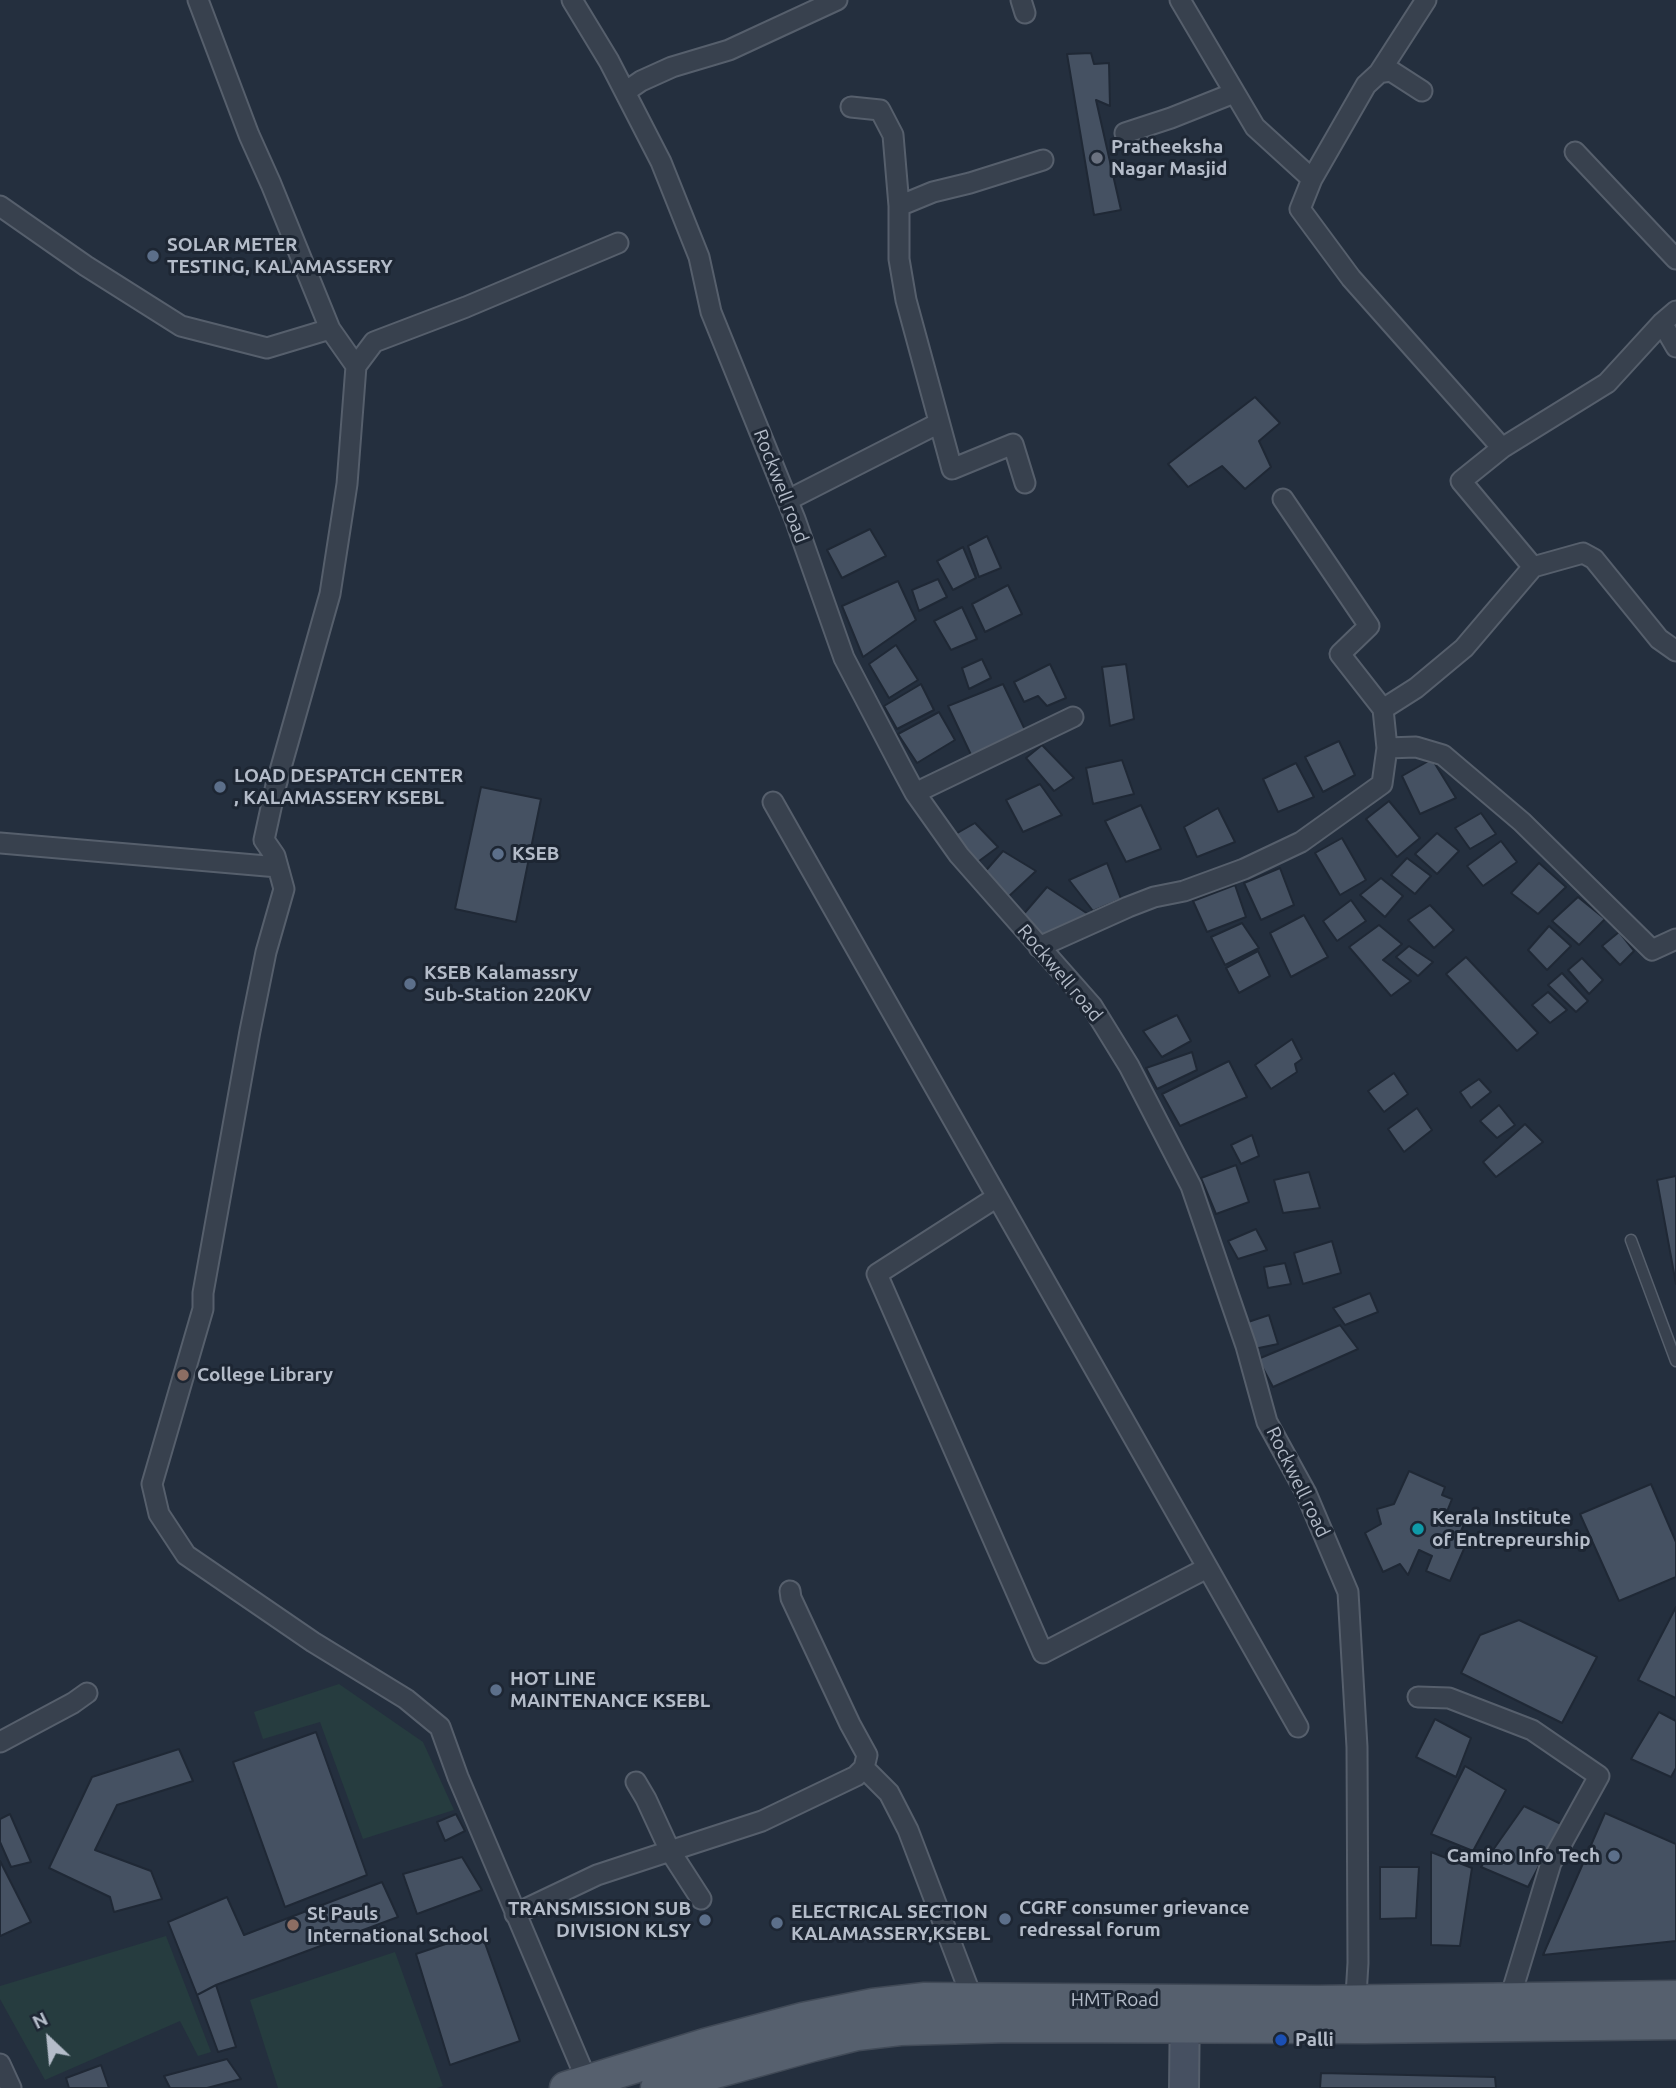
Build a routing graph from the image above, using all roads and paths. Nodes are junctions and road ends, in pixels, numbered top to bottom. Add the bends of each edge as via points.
1 (198, 0) edge
2 (572, 0) edge
3 (837, 0) edge
4 (1180, 0) edge
5 (1426, 0) edge
6 (1379, 73) junction
7 (1422, 91) dead end
8 (625, 92) junction
9 (1234, 93) junction
10 (851, 107) dead end
11 (1125, 133) dead end
12 (1575, 152) dead end
13 (1043, 160) dead end
14 (1312, 179) junction
15 (0, 206) edge
16 (900, 206) junction
17 (618, 243) dead end
18 (1676, 260) edge
19 (1669, 317) edge
20 (330, 329) junction
21 (1676, 347) edge
22 (356, 366) junction
23 (939, 423) junction
24 (1502, 448) junction
25 (1025, 483) dead end
26 (1283, 499) dead end
27 (788, 500) junction
28 (1533, 567) junction
29 (1676, 652) edge
30 (1383, 709) junction
31 (1073, 717) dead end
32 (1387, 748) junction
33 (915, 793) junction
34 (773, 802) dead end
35 (0, 843) edge
36 (278, 867) junction
37 (1676, 939) edge
38 (1039, 947) junction
39 (997, 1197) junction
40 (1631, 1240) dead end
41 (1676, 1361) edge
42 (1207, 1568) junction
43 (790, 1591) dead end
44 (87, 1693) dead end
45 (1418, 1697) dead end
46 (1297, 1727) dead end
47 (0, 1742) edge
48 (864, 1768) junction
49 (636, 1782) dead end
50 (670, 1851) junction
51 (701, 1899) dead end
52 (515, 1914) junction
53 (1676, 1997) edge
54 (972, 1998) junction
55 (1510, 1998) junction
56 (1185, 2013) junction
57 (1355, 2014) junction
58 (1676, 2024) edge
59 (0, 2064) edge
60 (581, 2086) edge
61 (11, 2088) edge
62 (657, 2088) edge
63 (1184, 2088) edge

1 - 20 street via 248,135
2 - 8 street, Rockwell road
3 - 8 street via 729,50 641,80
4 - 9 street
5 - 6 street
6 - 7 street via 1391,71
6 - 14 street via 1366,85
8 - 27 street, Rockwell road via 661,162 695,245 711,312
9 - 11 street
9 - 14 street via 1255,127
10 - 16 street via 880,110 893,135
12 - 18 street
13 - 16 street
14 - 24 street via 1300,209 1321,240
15 - 20 street via 181,326 267,348
16 - 23 street via 899,259 905,300
17 - 22 street via 374,342
19 - 21 street
19 - 24 street via 1607,383
20 - 22 street
22 - 36 street via 347,484 330,594 264,840
23 - 25 street via 952,469 1013,444
23 - 27 street
24 - 28 street via 1461,481
26 - 30 street via 1369,626 1340,654
27 - 33 street, Rockwell road via 844,658
28 - 29 street via 1583,553 1594,559 1659,639
28 - 30 street via 1464,648
30 - 32 street
31 - 33 street
32 - 37 street via 1416,747 1443,755 1522,822 1652,950
32 - 38 street via 1382,784 1301,842 1244,869 1128,907
33 - 38 street, Rockwell road via 959,855
34 - 39 street
35 - 36 street
36 - 52 street via 284,889 250,1031 204,1309 152,1485 159,1514 186,1555 406,1699 440,1727
38 - 57 street, Rockwell road via 1092,1006 1129,1066 1191,1186 1268,1422 1307,1493 1348,1592 1357,1747
39 - 42 street
39 - 42 street via 877,1274 1043,1653
40 - 41 lane
42 - 46 street
43 - 48 street via 867,1755
44 - 47 street
45 - 55 street via 1449,1698 1532,1730 1599,1776 1552,1863
48 - 50 street via 850,1780 762,1822
48 - 54 street via 889,1793 908,1829
49 - 50 street
50 - 51 street
50 - 52 street via 597,1875
52 - 60 street
53 - 55 main road, HMT Road
54 - 56 main road, HMT Road
54 - 60 main road, HMT Road via 873,2005 803,2019
55 - 57 main road, HMT Road
56 - 57 main road, HMT Road
56 - 62 main road, HMT Road via 857,2034
56 - 63 street
57 - 58 main road, HMT Road
59 - 61 street

